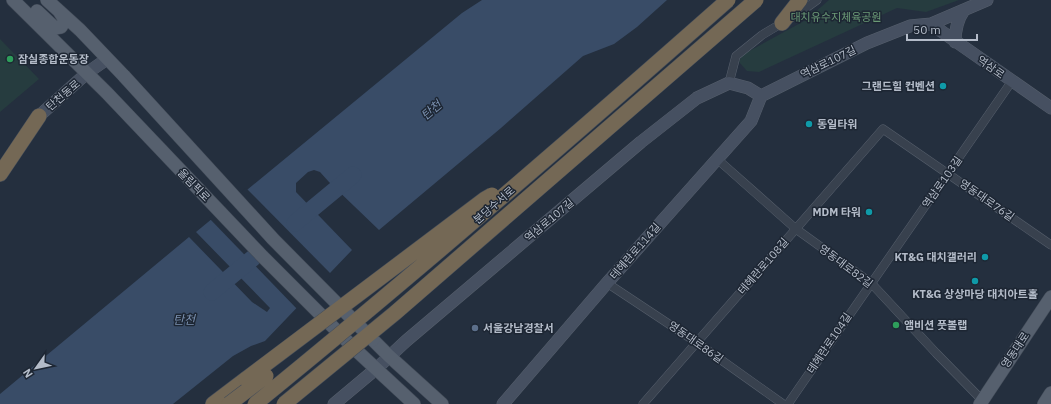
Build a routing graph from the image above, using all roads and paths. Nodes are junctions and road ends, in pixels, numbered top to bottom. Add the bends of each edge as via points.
1 (13, 0) edge
2 (47, 0) edge
3 (728, 0) edge
4 (756, 0) edge
5 (800, 0) edge
6 (818, 0) edge
7 (987, 0) edge
8 (57, 9) junction
9 (964, 10) junction
10 (782, 23) junction
11 (931, 24) junction
12 (955, 42) junction
13 (107, 59) junction
14 (87, 73) junction
15 (1012, 81) junction
16 (729, 83) junction
17 (761, 96) junction
18 (1051, 108) edge
19 (39, 116) joint
20 (883, 129) joint
21 (716, 158) junction
22 (0, 174) edge
23 (948, 174) junction
24 (528, 175) junction
25 (796, 229) junction
26 (1051, 244) edge
27 (419, 269) junction
28 (607, 283) junction
29 (870, 283) junction
30 (1051, 297) edge
31 (696, 342) junction
32 (389, 356) junction
33 (377, 368) junction
34 (1051, 394) edge
35 (981, 402) edge
36 (213, 404) edge
37 (230, 404) edge
38 (255, 404) edge
39 (284, 404) edge
40 (334, 404) edge
41 (414, 404) edge
42 (442, 404) edge
43 (503, 404) edge
44 (643, 404) edge
45 (782, 404) edge
46 (788, 404) edge
47 (1044, 404) edge

1 - 8 main road via 33,7 55,28 61,27 65,20
1 - 14 main road, 올림픽로
2 - 8 main road, 올림픽로
3 - 24 highway, 분당수서로, bridge
4 - 39 highway, 분당수서로, bridge via 395,313
5 - 10 highway
6 - 10 street
7 - 9 street, 역삼로107길
8 - 13 main road, 올림픽로
9 - 11 street, 역삼로107길
9 - 12 street via 955,31
10 - 16 street via 736,56
11 - 12 street, 역삼로
11 - 17 street, 역삼로107길 via 910,26 867,43
12 - 15 street, 역삼로
13 - 14 street, 탄천동로
13 - 32 main road, 올림픽로, bridge via 273,239
14 - 19 street, 탄천동로
14 - 33 main road, 올림픽로, bridge via 262,256
15 - 18 street, 역삼로
15 - 23 street, 역삼로103길
16 - 17 street via 748,88
16 - 32 street, 역삼로107길 via 697,98 641,142
17 - 21 street, 테헤란로114길 via 751,121
19 - 22 highway
20 - 23 street, 영동대로76길
20 - 25 street, 테헤란로108길
21 - 25 street, 영동대로82길
21 - 28 street, 테헤란로114길
23 - 26 street, 영동대로76길
23 - 29 street, 역삼로103길
24 - 27 highway, 분당수서로, bridge
24 - 36 highway, bridge via 485,199
25 - 29 street, 영동대로82길
25 - 31 street, 테헤란로108길
27 - 37 highway, bridge via 339,321
27 - 38 highway, 분당수서로, bridge
28 - 31 street, 영동대로86길
28 - 43 street, 테헤란로114길
29 - 35 street, 영동대로82길
29 - 46 street, 테헤란로104길
30 - 35 main road, 영동대로
31 - 44 street, 테헤란로108길
31 - 45 street, 영동대로86길
32 - 33 street, 역삼로107길
32 - 42 main road, 올림픽로
33 - 40 street, 역삼로107길
33 - 41 main road, 올림픽로
34 - 47 main road

